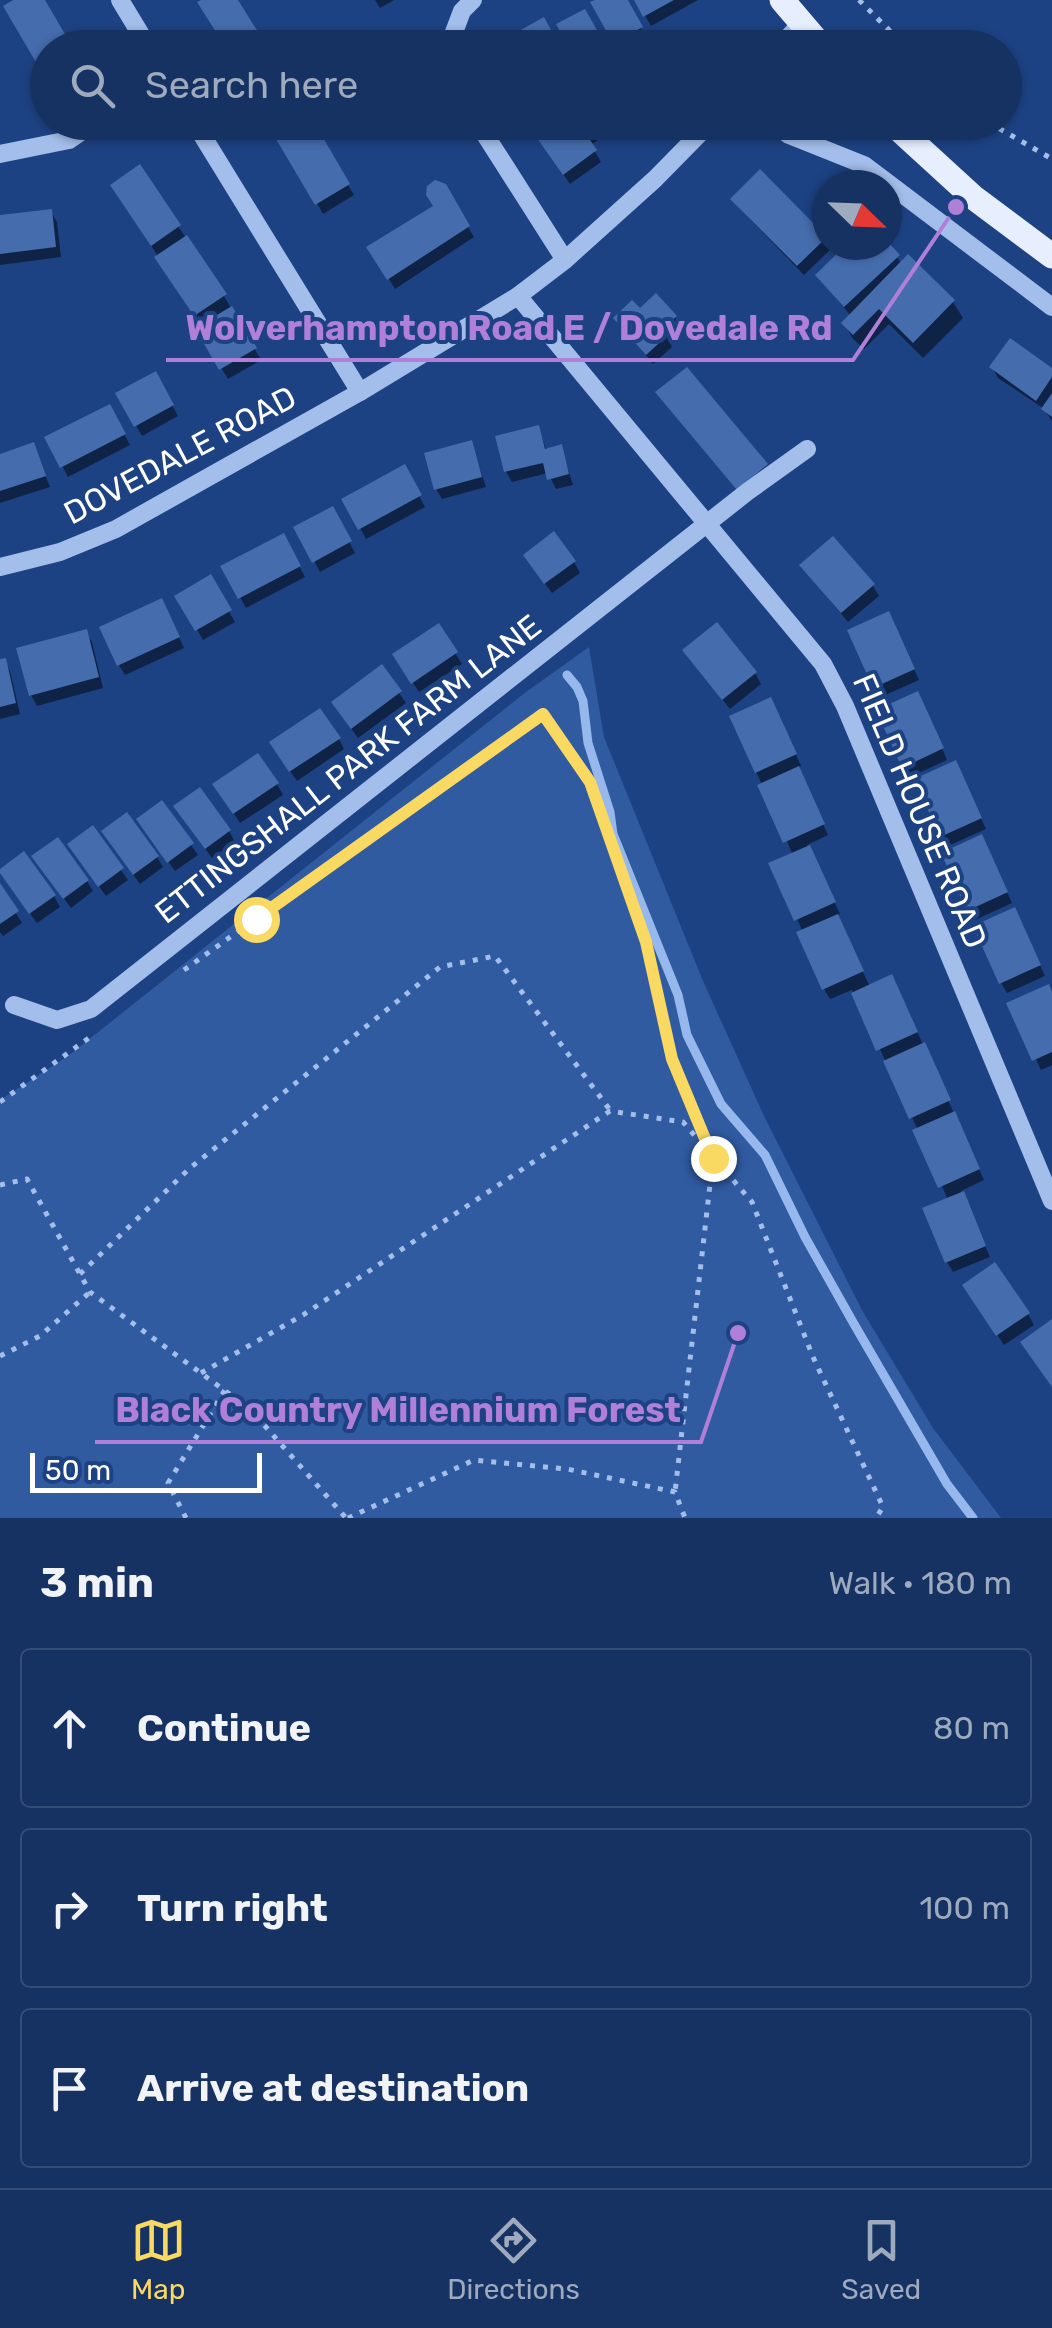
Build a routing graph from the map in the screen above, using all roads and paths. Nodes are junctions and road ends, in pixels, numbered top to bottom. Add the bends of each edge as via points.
1 (120, 0) edge
2 (473, 0) edge
3 (782, 0) edge
4 (859, 0) edge
5 (801, 23) junction
6 (138, 30) edge
7 (455, 30) edge
8 (795, 30) edge
9 (807, 30) edge
10 (890, 30) edge
11 (69, 140) edge
12 (205, 140) edge
13 (488, 140) edge
14 (693, 140) edge
15 (802, 140) edge
16 (910, 140) edge
17 (1019, 140) edge
18 (0, 154) edge
19 (1052, 159) edge
20 (1052, 256) edge
21 (565, 260) junction
22 (518, 296) junction
23 (1052, 306) edge
24 (360, 392) junction
25 (807, 449) dead end
26 (706, 526) junction
27 (0, 567) edge
28 (176, 976) dead end
29 (14, 1005) dead end
30 (96, 1033) dead end
31 (0, 1102) edge
32 (610, 1110) junction
33 (713, 1158) junction
34 (0, 1186) edge
35 (1052, 1201) edge
36 (80, 1274) junction
37 (90, 1292) junction
38 (0, 1356) edge
39 (201, 1372) junction
40 (225, 1390) junction
41 (675, 1492) junction
42 (186, 1518) edge
43 (347, 1518) edge
44 (684, 1518) edge
45 (876, 1518) edge

1 - 6 street
2 - 7 street
3 - 5 main road
4 - 10 path
5 - 8 street
5 - 9 main road
11 - 18 street
12 - 24 street
13 - 21 street
14 - 21 street, DOVEDALE ROAD
15 - 23 street via 864,165
16 - 20 main road via 973,198
17 - 19 path
21 - 22 street, DOVEDALE ROAD
22 - 24 street, DOVEDALE ROAD
22 - 26 street, FIELD HOUSE ROAD
24 - 27 street, DOVEDALE ROAD via 116,529
25 - 26 street, ETTINGSHALL PARK FARM LANE
26 - 29 street, ETTINGSHALL PARK FARM LANE via 91,1009 57,1020
26 - 35 street, FIELD HOUSE ROAD via 823,664 846,706
28 - 33 path via 543,714 590,782 646,942 672,1059
30 - 31 path
32 - 33 path via 683,1122
32 - 36 path via 495,956 440,967 190,1168
32 - 39 path via 302,1315
33 - 41 path
33 - 45 path via 752,1202 813,1357 883,1506
34 - 36 path via 26,1179
36 - 37 path
37 - 38 path via 40,1336
37 - 39 path
39 - 40 path
40 - 42 path via 168,1483
40 - 43 path
41 - 43 path via 568,1469 474,1460
41 - 44 path

